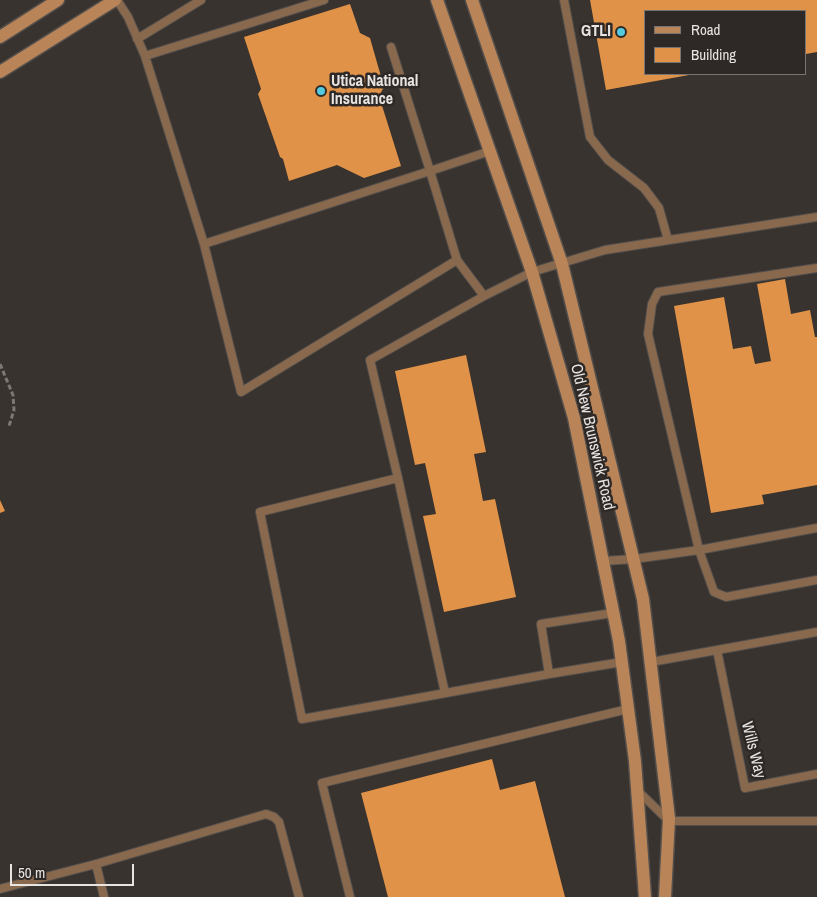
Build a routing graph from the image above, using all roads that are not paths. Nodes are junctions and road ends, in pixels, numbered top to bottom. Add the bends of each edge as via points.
1 (58, 0) edge
2 (116, 0) edge
3 (202, 0) edge
4 (324, 0) edge
5 (437, 0) edge
6 (472, 0) edge
7 (564, 0) edge
8 (0, 36) edge
9 (137, 39) junction
10 (392, 47) dead end
11 (145, 56) junction
12 (0, 72) edge
13 (490, 151) junction
14 (430, 171) junction
15 (817, 217) edge
16 (668, 240) junction
17 (204, 244) junction
18 (457, 260) junction
19 (562, 264) junction
20 (817, 268) edge
21 (532, 272) junction
22 (484, 296) junction
23 (398, 478) junction
24 (817, 528) edge
25 (699, 550) junction
26 (634, 559) junction
27 (603, 561) junction
28 (817, 580) edge
29 (613, 613) junction
30 (817, 632) edge
31 (718, 650) junction
32 (622, 662) junction
33 (651, 662) junction
34 (549, 674) junction
35 (445, 693) junction
36 (628, 709) junction
37 (817, 774) edge
38 (637, 791) junction
39 (669, 821) junction
40 (817, 821) edge
41 (96, 864) junction
42 (0, 889) edge
43 (104, 897) edge
44 (298, 897) edge
45 (350, 897) edge
46 (645, 897) edge
47 (665, 897) edge

1 - 8 main road
2 - 9 lane via 128,17
2 - 12 main road
3 - 9 lane
4 - 11 lane
5 - 13 main road, Old New Brunswick Road
6 - 19 main road, Old New Brunswick Road
7 - 16 lane via 590,137 608,160 644,188 659,208
9 - 11 lane
10 - 14 lane
11 - 17 lane
13 - 14 lane
13 - 21 main road, Old New Brunswick Road
14 - 17 lane
14 - 18 lane
15 - 16 lane
16 - 19 lane via 605,250
17 - 18 lane via 241,392
18 - 22 lane
19 - 21 lane
19 - 26 main road, Old New Brunswick Road
20 - 25 lane via 658,292 652,304 648,334
21 - 22 lane
21 - 27 main road, Old New Brunswick Road via 574,418
22 - 23 lane via 370,360
23 - 35 lane
23 - 35 lane via 260,512 302,719
24 - 25 lane
25 - 26 lane
25 - 28 lane via 714,592 726,596
26 - 27 lane
26 - 33 main road, Old New Brunswick Road
27 - 29 main road, Old New Brunswick Road
29 - 32 main road, Old New Brunswick Road
29 - 34 lane via 541,624
30 - 31 lane
31 - 33 lane
31 - 37 lane, Wills Way via 745,788
32 - 34 lane
32 - 36 main road, Old New Brunswick Road
33 - 39 main road, Old New Brunswick Road
34 - 35 lane
36 - 38 main road, Old New Brunswick Road
36 - 45 lane via 322,783
38 - 39 lane
38 - 46 main road, Old New Brunswick Road
39 - 40 lane
39 - 47 main road, Old New Brunswick Road
41 - 42 lane
41 - 43 lane
41 - 44 lane via 266,814 279,822

